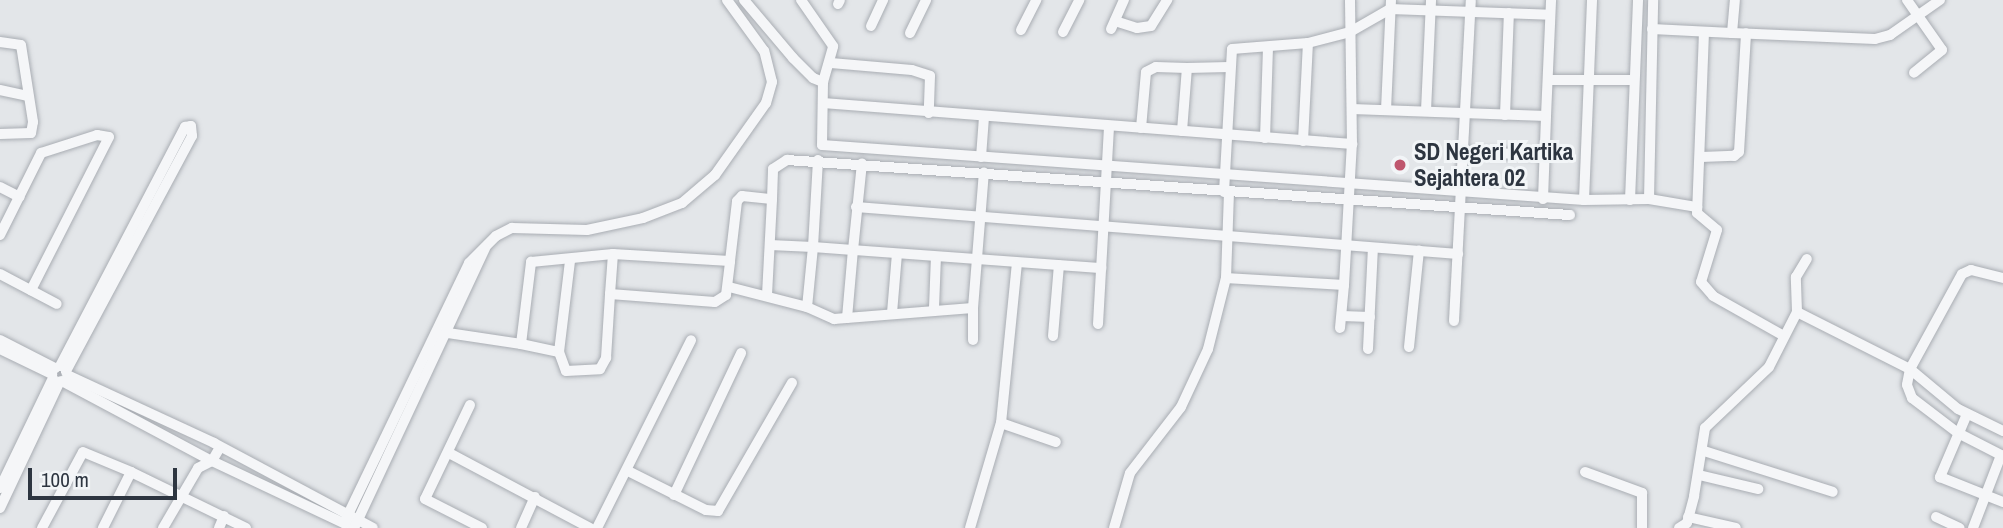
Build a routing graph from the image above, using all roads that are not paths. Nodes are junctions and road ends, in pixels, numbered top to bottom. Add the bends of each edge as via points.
1 (727, 0) edge
2 (744, 0) edge
3 (801, 0) edge
4 (883, 0) edge
5 (926, 0) edge
6 (1036, 0) edge
7 (1079, 0) edge
8 (1124, 0) edge
9 (1167, 0) edge
10 (1350, 0) edge
11 (1471, 0) edge
12 (1552, 0) edge
13 (1592, 0) edge
14 (1638, 0) edge
15 (1653, 0) edge
16 (1735, 0) edge
17 (1907, 0) edge
18 (1940, 0) edge
19 (1391, 5) edge
20 (1431, 5) edge
21 (1470, 12) junction
22 (1509, 13) junction
23 (1550, 15) junction
24 (1919, 15) junction
25 (871, 26) dead end
26 (1652, 29) junction
27 (1021, 30) dead end
28 (1063, 32) dead end
29 (1350, 32) junction
30 (1704, 32) junction
31 (910, 33) dead end
32 (1732, 33) junction
33 (1746, 33) junction
34 (0, 42) edge
35 (1308, 43) junction
36 (1268, 48) junction
37 (831, 64) junction
38 (1229, 67) junction
39 (1187, 68) junction
40 (1914, 73) dead end
41 (1589, 79) junction
42 (1549, 80) junction
43 (1634, 80) junction
44 (823, 82) junction
45 (0, 90) edge
46 (28, 96) junction
47 (823, 103) junction
48 (1352, 109) junction
49 (1386, 110) junction
50 (1426, 111) junction
51 (1467, 112) junction
52 (929, 113) junction
53 (1505, 115) junction
54 (1546, 116) junction
55 (984, 117) junction
56 (1108, 126) junction
57 (1141, 128) junction
58 (1182, 131) junction
59 (0, 134) edge
60 (1226, 135) junction
61 (1265, 138) junction
62 (1303, 141) junction
63 (1352, 144) junction
64 (1465, 152) junction
65 (1545, 155) junction
66 (1701, 157) junction
67 (981, 158) junction
68 (818, 160) junction
69 (862, 163) junction
70 (1106, 168) junction
71 (984, 172) junction
72 (1106, 181) junction
73 (1225, 185) junction
74 (0, 187) edge
75 (1350, 192) junction
76 (1463, 194) junction
77 (20, 197) junction
78 (772, 199) junction
79 (1543, 199) junction
80 (1649, 199) junction
81 (1584, 200) junction
82 (1630, 200) junction
83 (856, 207) junction
84 (1697, 207) junction
85 (1462, 208) junction
86 (1570, 215) dead end
87 (981, 217) junction
88 (1104, 226) junction
89 (0, 235) edge
90 (1226, 236) junction
91 (771, 245) junction
92 (1347, 246) junction
93 (813, 247) junction
94 (485, 248) junction
95 (1373, 248) junction
96 (853, 250) junction
97 (1419, 251) junction
98 (612, 254) junction
99 (897, 254) junction
100 (1458, 254) junction
101 (936, 257) junction
102 (1807, 259) dead end
103 (977, 260) junction
104 (570, 261) junction
105 (730, 261) junction
106 (1017, 264) junction
107 (1059, 265) junction
108 (1101, 268) junction
109 (0, 274) edge
110 (1226, 278) junction
111 (2003, 278) edge
112 (1344, 285) junction
113 (729, 287) junction
114 (31, 290) junction
115 (610, 294) junction
116 (767, 295) junction
117 (57, 304) dead end
118 (807, 307) junction
119 (934, 308) junction
120 (973, 308) junction
121 (1797, 312) junction
122 (892, 313) junction
123 (1342, 316) junction
124 (1370, 317) junction
125 (847, 318) junction
126 (1454, 321) dead end
127 (1098, 324) dead end
128 (1340, 328) dead end
129 (448, 333) junction
130 (1053, 336) dead end
131 (1784, 336) junction
132 (0, 340) edge
133 (691, 340) dead end
134 (973, 340) dead end
135 (521, 344) junction
136 (1409, 347) dead end
137 (0, 349) edge
138 (1368, 349) dead end
139 (559, 352) junction
140 (741, 353) dead end
141 (1910, 369) junction
142 (59, 374) junction
143 (792, 383) dead end
144 (470, 405) dead end
145 (1967, 414) junction
146 (1001, 423) junction
147 (2003, 431) edge
148 (1958, 432) junction
149 (198, 437) junction
150 (1056, 442) dead end
151 (220, 447) junction
152 (193, 448) junction
153 (1704, 451) junction
154 (449, 453) junction
155 (2002, 456) edge
156 (212, 461) junction
157 (198, 468) junction
158 (628, 471) junction
159 (131, 472) junction
160 (1585, 472) dead end
161 (1699, 475) junction
162 (0, 488) edge
163 (1758, 489) dead end
164 (1833, 492) dead end
165 (1985, 494) junction
166 (181, 495) junction
167 (674, 495) junction
168 (535, 497) junction
169 (2003, 502) edge
170 (0, 508) edge
171 (224, 516) junction
172 (1688, 517) junction
173 (1936, 517) dead end
174 (352, 523) edge
175 (42, 528) edge
176 (103, 528) edge
177 (163, 528) edge
178 (219, 528) edge
179 (246, 528) edge
180 (373, 528) edge
181 (482, 528) edge
182 (521, 528) edge
183 (590, 528) edge
184 (597, 528) edge
185 (970, 528) edge
186 (1114, 528) edge
187 (1642, 528) edge
188 (1679, 528) edge
189 (1736, 528) edge
190 (1960, 528) edge
191 (1973, 528) edge

1 - 94 street via 764,51 772,82 766,103 702,191 664,211 601,228 512,228
2 - 44 street via 793,58
3 - 37 street via 829,37
4 - 25 street
5 - 31 street
6 - 27 street
7 - 28 street
8 - 9 street via 1113,25 1137,28 1151,26
10 - 29 street
11 - 21 street
12 - 23 street
13 - 41 street
14 - 43 street
15 - 26 street
16 - 32 street
17 - 24 street
18 - 24 street
19 - 20 street
19 - 29 street
19 - 49 street
20 - 21 street
20 - 50 street
21 - 22 street
21 - 51 street
22 - 23 street
22 - 53 street
23 - 42 street
24 - 33 street via 1875,39
24 - 40 street via 1942,50
26 - 30 street
26 - 80 street
29 - 35 street
29 - 48 street
30 - 32 street
30 - 66 street
32 - 33 street
33 - 66 street via 1739,152
34 - 46 street via 22,45
35 - 36 street
35 - 62 street
36 - 38 street via 1232,49
36 - 61 street
37 - 44 street
37 - 52 street via 912,70 930,76
38 - 39 street
38 - 60 street
39 - 57 street via 1156,67 1146,72
39 - 58 street
41 - 42 street
41 - 43 street
41 - 81 street
42 - 54 street
43 - 82 street
44 - 47 street
45 - 46 street
46 - 59 street via 31,133
47 - 52 street
47 - 67 street via 822,145
48 - 49 street
48 - 63 street
49 - 50 street
50 - 51 street
51 - 53 street
51 - 64 street
52 - 55 street
53 - 54 street
54 - 65 street
55 - 56 street
55 - 67 street
56 - 57 street
56 - 70 street
57 - 58 street
58 - 60 street
60 - 61 street
60 - 73 street
61 - 62 street
62 - 63 street
63 - 75 street
64 - 65 street
64 - 76 street
65 - 79 street
66 - 84 street
67 - 70 street
68 - 69 street
68 - 78 street via 787,160 775,165
68 - 93 street
69 - 71 street
69 - 83 street
70 - 72 street
70 - 73 street
71 - 72 street
71 - 87 street
72 - 73 street
72 - 88 street
73 - 75 street
73 - 75 street
73 - 90 street
74 - 77 street
75 - 76 street
75 - 85 street
75 - 92 street
76 - 79 street
76 - 85 street
77 - 89 street
77 - 114 street via 41,153 97,135 109,136
78 - 91 street
78 - 105 street via 742,196 737,201
79 - 81 street
80 - 82 street
80 - 84 street
81 - 82 street
83 - 87 street
83 - 96 street
84 - 131 street via 1700,218 1717,228 1703,286
85 - 86 street
85 - 100 street
87 - 88 street
87 - 103 street
88 - 90 street
88 - 108 street
90 - 92 street
90 - 110 street
91 - 93 street
91 - 116 street
92 - 95 street
92 - 112 street
93 - 96 street
93 - 118 street
94 - 129 street
94 - 174 street via 469,263
95 - 97 street
95 - 124 street
96 - 99 street
96 - 125 street
97 - 100 street
97 - 136 street
98 - 104 street
98 - 105 street
98 - 115 street
99 - 101 street
99 - 122 street
100 - 126 street
101 - 103 street
101 - 119 street
102 - 121 street via 1796,277
103 - 106 street
103 - 120 street
104 - 135 street via 530,264
104 - 139 street
105 - 113 street
106 - 107 street
106 - 146 street
107 - 108 street
107 - 130 street
108 - 127 street
109 - 114 street
110 - 112 street
110 - 186 street via 1215,327 1196,377 1181,407 1130,473
111 - 141 street via 1971,270 1962,274
112 - 123 street
113 - 115 street via 722,300 715,302
113 - 116 street
114 - 117 street
115 - 139 street via 603,366 566,371
116 - 118 street
118 - 125 street via 830,318
119 - 120 street
119 - 122 street
120 - 134 street
121 - 131 street
121 - 141 street
122 - 125 street
123 - 124 street
123 - 128 street
124 - 138 street
129 - 135 street
129 - 174 street
131 - 153 street via 1761,376 1709,421 1702,439
132 - 142 street
133 - 158 street
135 - 139 street
137 - 142 street
140 - 167 street
141 - 145 street
141 - 148 street via 1908,394
142 - 142 street via 192,136 191,126 185,127
142 - 149 street
142 - 152 street
142 - 162 street
142 - 170 street
143 - 167 street via 722,508 706,510
144 - 154 street
145 - 147 street
145 - 148 street
146 - 150 street
146 - 185 street
148 - 155 street
148 - 165 street via 1940,477
149 - 151 street
149 - 152 street
151 - 156 street
151 - 174 street
152 - 156 street
152 - 157 street
153 - 161 street
153 - 164 street
154 - 168 street
154 - 181 street via 425,499
155 - 165 street
156 - 157 street
156 - 174 street
157 - 166 street
158 - 167 street
158 - 184 street
159 - 166 street
159 - 175 street via 81,453
159 - 176 street
160 - 187 street via 1638,489 1643,502
161 - 163 street
161 - 172 street
165 - 169 street
165 - 191 street
166 - 171 street
166 - 177 street
168 - 182 street
168 - 183 street
171 - 178 street
171 - 179 street
172 - 188 street
172 - 189 street
173 - 190 street
174 - 180 street

